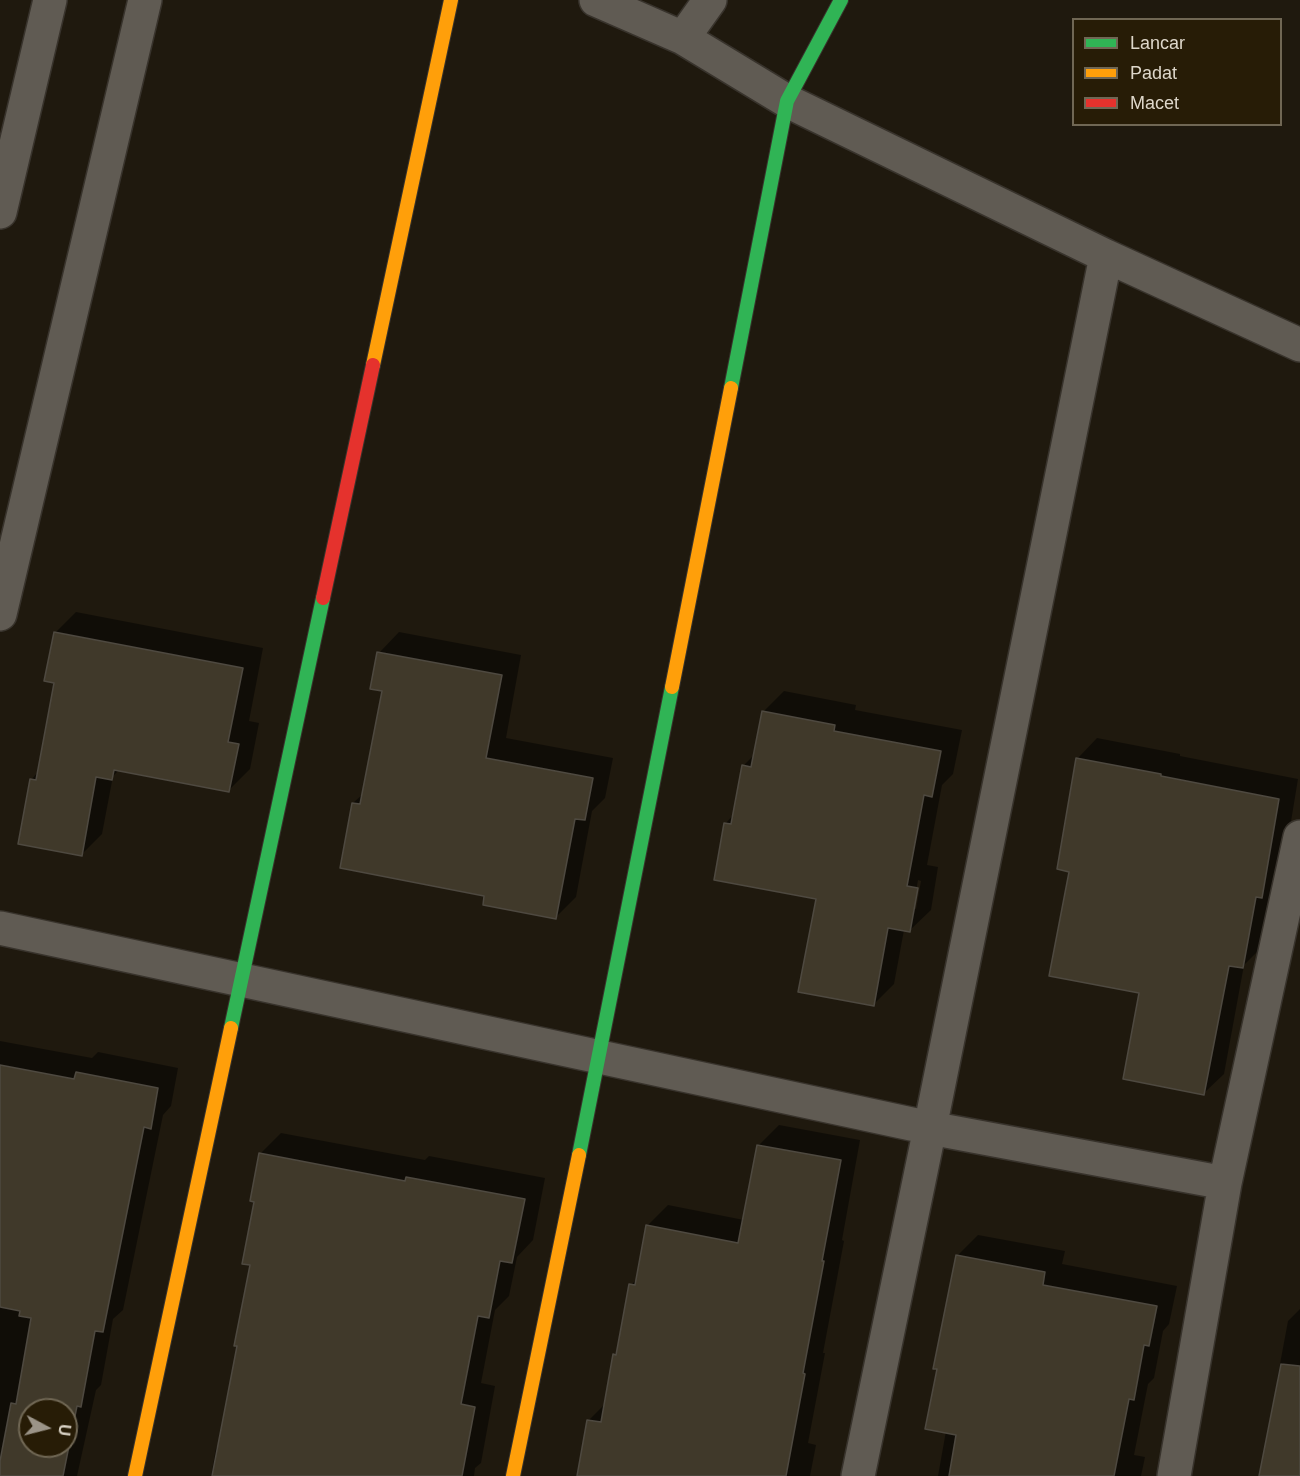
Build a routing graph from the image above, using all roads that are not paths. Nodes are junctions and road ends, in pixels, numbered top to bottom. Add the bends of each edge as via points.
1 (50, 0) edge
2 (145, 0) edge
3 (451, 0) edge
4 (596, 0) edge
5 (710, 0) edge
6 (841, 0) edge
7 (683, 38) junction
8 (787, 101) junction
9 (0, 212) edge
10 (1106, 256) junction
11 (1300, 345) edge
12 (0, 614) edge
13 (1300, 837) edge
14 (0, 928) edge
15 (242, 980) junction
16 (599, 1057) junction
17 (930, 1128) junction
18 (1225, 1183) junction
19 (135, 1476) edge
20 (513, 1476) edge
21 (858, 1476) edge
22 (1174, 1476) edge

1 - 9 street
2 - 12 street
3 - 15 street
4 - 7 street
5 - 7 street
6 - 8 street
7 - 8 street
8 - 10 street
8 - 16 street
10 - 11 street
10 - 17 street
13 - 18 street
14 - 15 street
15 - 16 street
15 - 19 street
16 - 17 street
16 - 20 street
17 - 18 street
17 - 21 street
18 - 22 street

